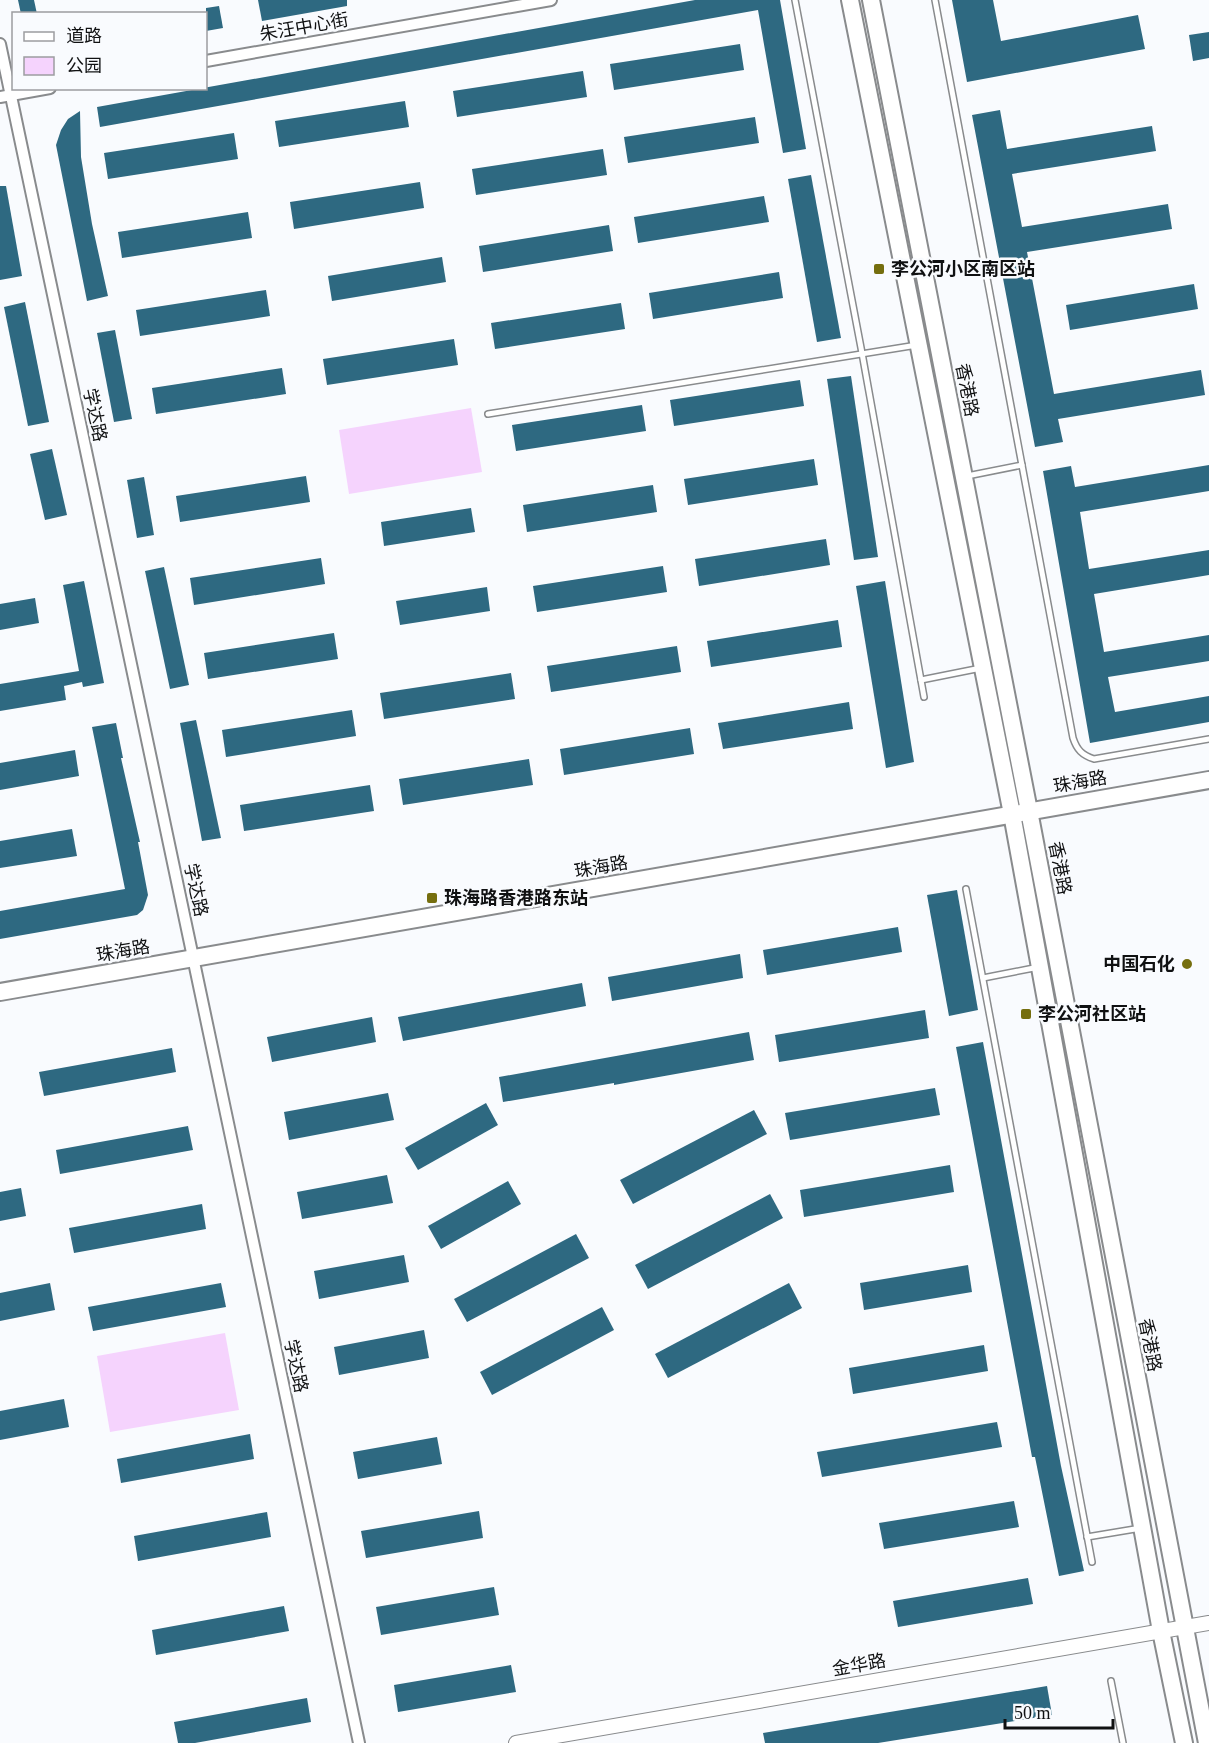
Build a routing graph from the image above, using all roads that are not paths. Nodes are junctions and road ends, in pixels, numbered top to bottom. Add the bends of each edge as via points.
1 (551, 0) edge
2 (795, 0) edge
3 (850, 0) edge
4 (871, 0) edge
5 (935, 0) edge
6 (0, 44) edge
7 (207, 61) edge
8 (39, 90) edge
9 (5, 96) edge
10 (919, 344) junction
11 (862, 354) junction
12 (488, 414) dead end
13 (1022, 465) junction
14 (964, 476) junction
15 (983, 668) junction
16 (921, 680) junction
17 (924, 697) dead end
18 (1209, 740) edge
19 (1209, 780) edge
20 (1021, 812) junction
21 (966, 889) dead end
22 (193, 959) junction
23 (1040, 967) junction
24 (983, 978) junction
25 (0, 992) edge
26 (1142, 1528) junction
27 (1087, 1537) junction
28 (1092, 1562) dead end
29 (1209, 1623) edge
30 (1183, 1628) junction
31 (1161, 1631) junction
32 (1111, 1681) dead end
33 (359, 1743) edge
34 (516, 1743) edge
35 (1123, 1743) edge
36 (1183, 1743) edge
37 (1206, 1743) edge

1 - 7 street, 朱汪中心街
2 - 11 lane
3 - 10 main road, 香港路
4 - 14 main road, 香港路
5 - 13 lane
6 - 9 street, 学达路
8 - 9 street
9 - 22 street, 学达路
10 - 11 lane
10 - 15 main road, 香港路
11 - 12 lane
11 - 16 lane
13 - 14 lane
13 - 18 lane via 1076,747 1094,759
14 - 20 main road, 香港路
15 - 16 lane
15 - 20 main road, 香港路
16 - 17 lane
19 - 20 main road, 珠海路
20 - 22 main road, 珠海路
20 - 23 main road, 香港路
20 - 30 main road, 香港路
21 - 24 lane
22 - 25 main road, 珠海路
22 - 33 street, 学达路
23 - 24 lane
23 - 26 main road, 香港路
24 - 27 lane
26 - 27 lane
26 - 31 main road, 香港路
27 - 28 lane
29 - 30 street, 金华路
30 - 31 street, 金华路
30 - 37 main road, 香港路
31 - 34 street, 金华路
31 - 36 main road, 香港路
32 - 35 lane

